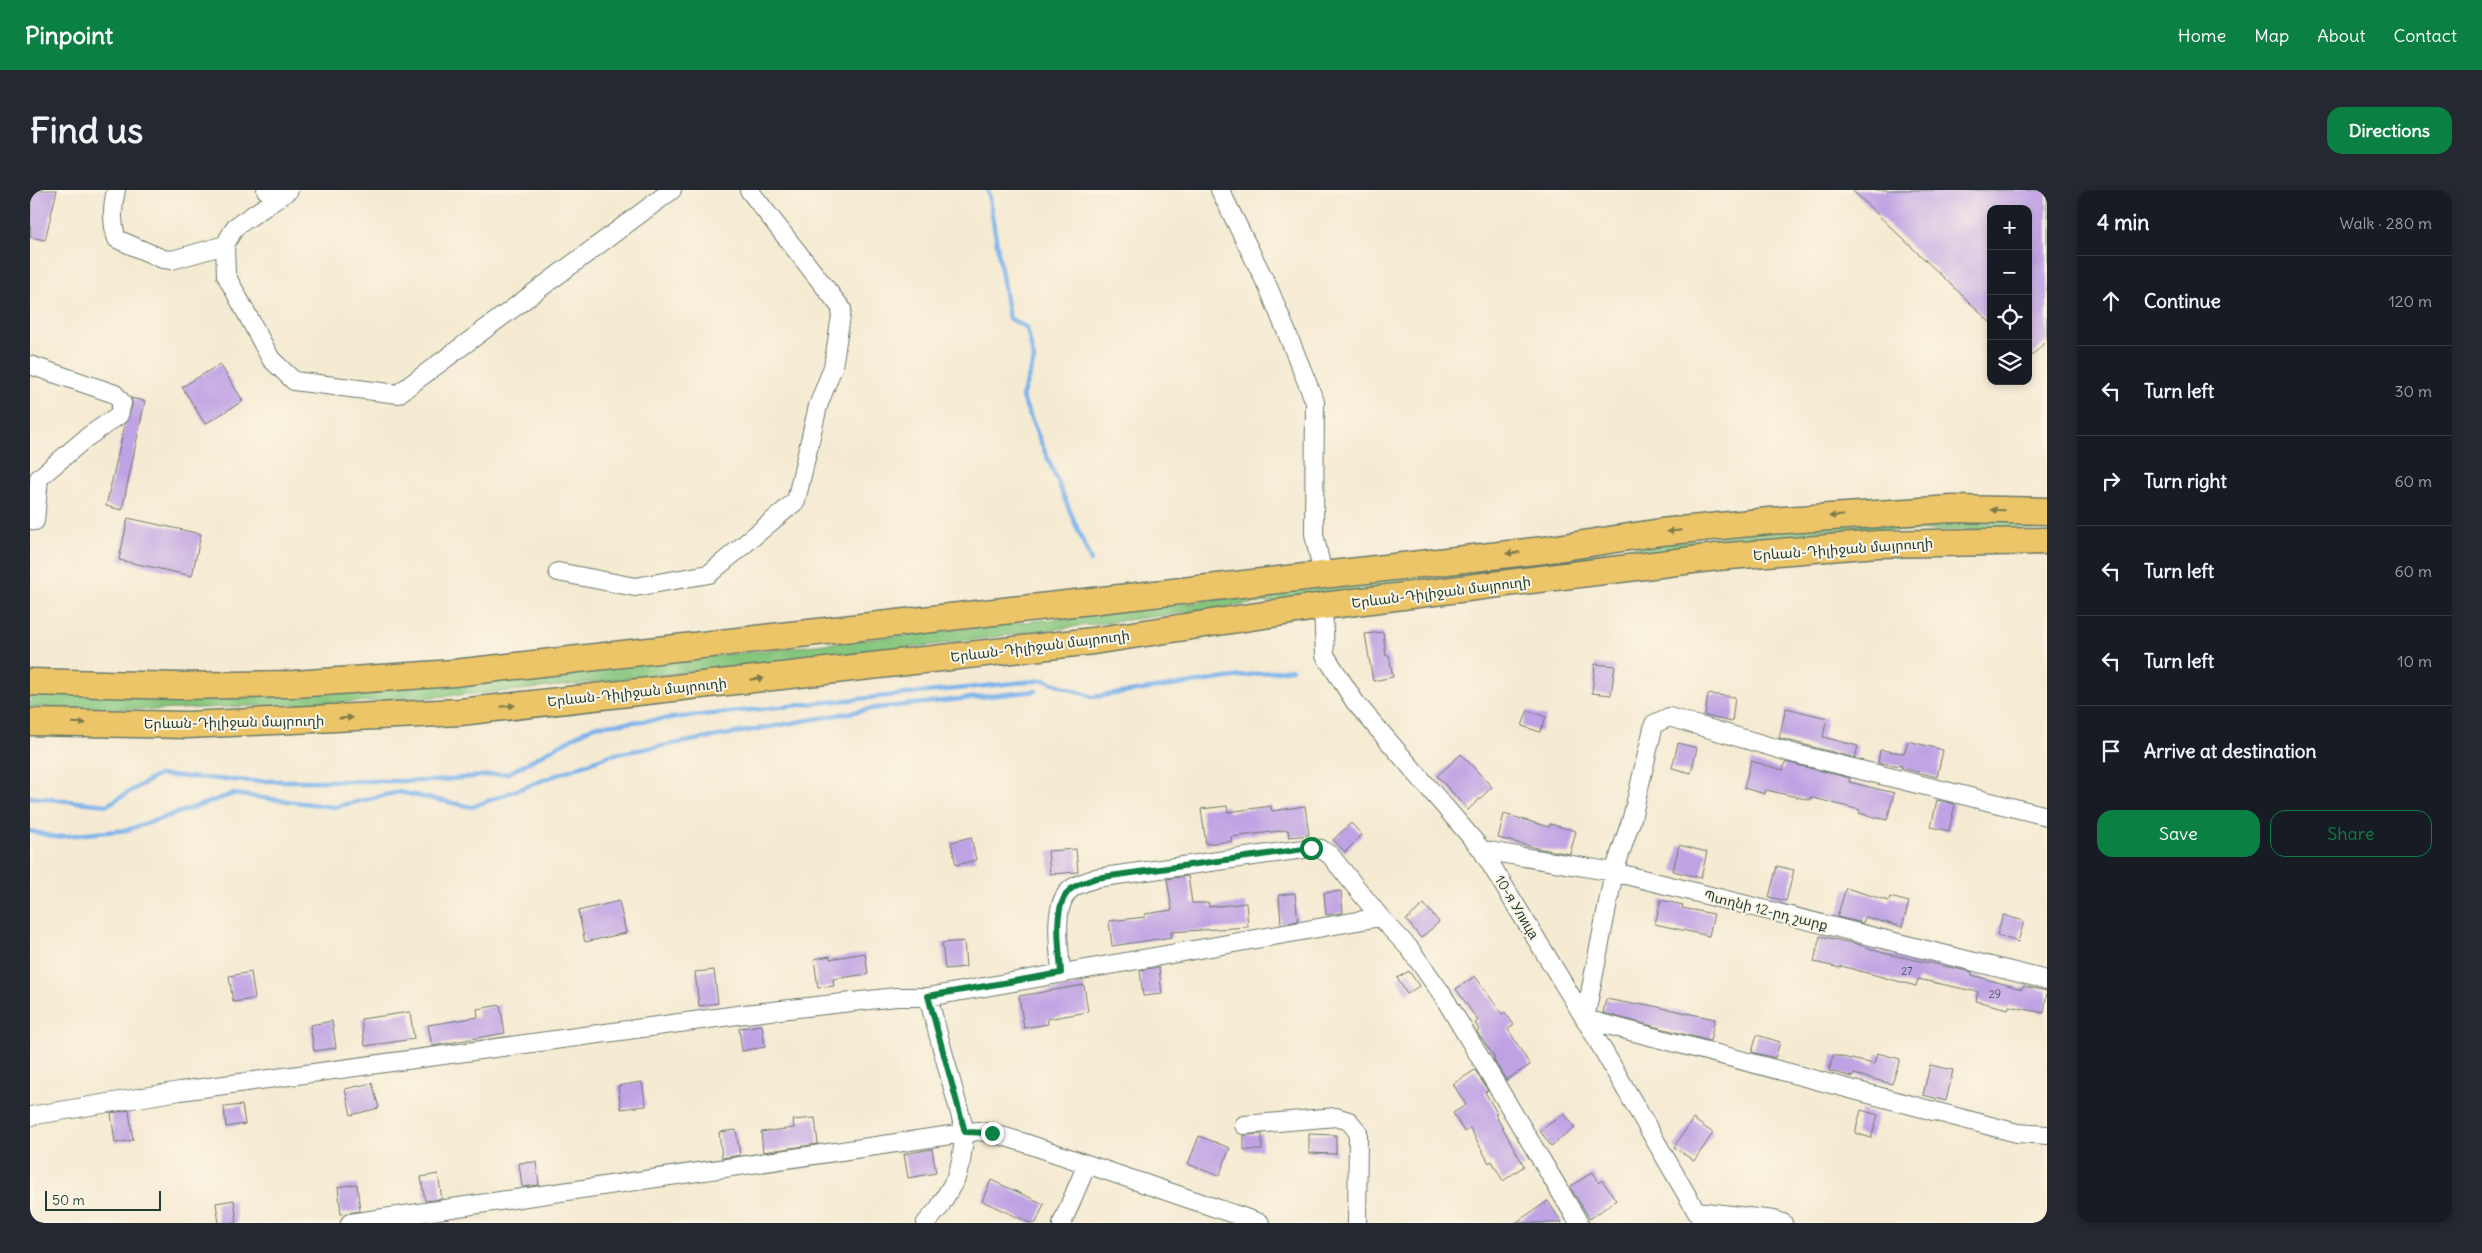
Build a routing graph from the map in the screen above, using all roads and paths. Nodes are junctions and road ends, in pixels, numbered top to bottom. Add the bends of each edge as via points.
1 (116, 190) edge
2 (672, 190) edge
3 (749, 190) edge
4 (1220, 190) edge
5 (277, 193) edge
6 (225, 245) junction
7 (30, 365) edge
8 (2047, 512) edge
9 (35, 521) dead end
10 (2047, 541) edge
11 (558, 572) dead end
12 (1323, 575) junction
13 (1323, 606) junction
14 (30, 682) edge
15 (30, 722) edge
16 (2047, 816) edge
17 (1482, 850) junction
18 (1614, 872) junction
19 (1380, 917) junction
20 (1061, 973) junction
21 (2047, 980) edge
22 (928, 996) junction
23 (1585, 1019) junction
24 (30, 1116) edge
25 (1244, 1125) dead end
26 (965, 1132) junction
27 (2047, 1135) edge
28 (1087, 1164) junction
29 (1700, 1217) edge
30 (350, 1223) edge
31 (926, 1223) edge
32 (1062, 1223) edge
33 (1260, 1223) edge
34 (1357, 1223) edge
35 (1579, 1223) edge
36 (1783, 1223) edge

1 - 6 street via 112,205 117,239 172,260
2 - 6 street via 398,394 294,381 271,359 226,275
3 - 11 street via 842,309 833,367 818,406 796,500 709,574 635,587
4 - 12 street via 1269,290 1315,402 1314,534
5 - 6 street via 236,228
7 - 9 street via 114,394 122,402 119,415 39,478
8 -> 12 highway via 1952,509 1770,521
10 - 13 highway, Երևան-Դիլիջան մայրուղի via 1878,544 1726,556
12 - 14 highway via 454,673 197,686
15 -> 13 highway, Երևան-Դիլիջան մայրուղի via 188,725 460,712 1093,641
13 - 17 street, 10-я Улица via 1325,655 1355,702
16 - 18 street via 1796,754 1669,717 1654,724 1632,818
17 - 18 street, Պտղնի 12-րդ շարք
17 - 23 street, 10-я Улица
18 - 21 street, Պտղնի 12-րդ շարք
18 - 23 street
19 - 20 street
19 - 20 street via 1330,855 1316,848 1096,878 1073,888 1063,897 1058,909
19 - 35 street via 1410,949 1442,994
20 - 22 street
22 - 24 street via 879,998 745,1014 209,1087
22 - 26 street
23 - 27 street via 2018,1133
23 - 29 street, 10-я Улица
25 - 34 street via 1336,1117 1349,1121 1358,1132
26 - 28 street via 992,1133
26 - 30 street
26 - 31 street via 956,1178
28 - 32 street
28 - 33 street
29 - 36 street

